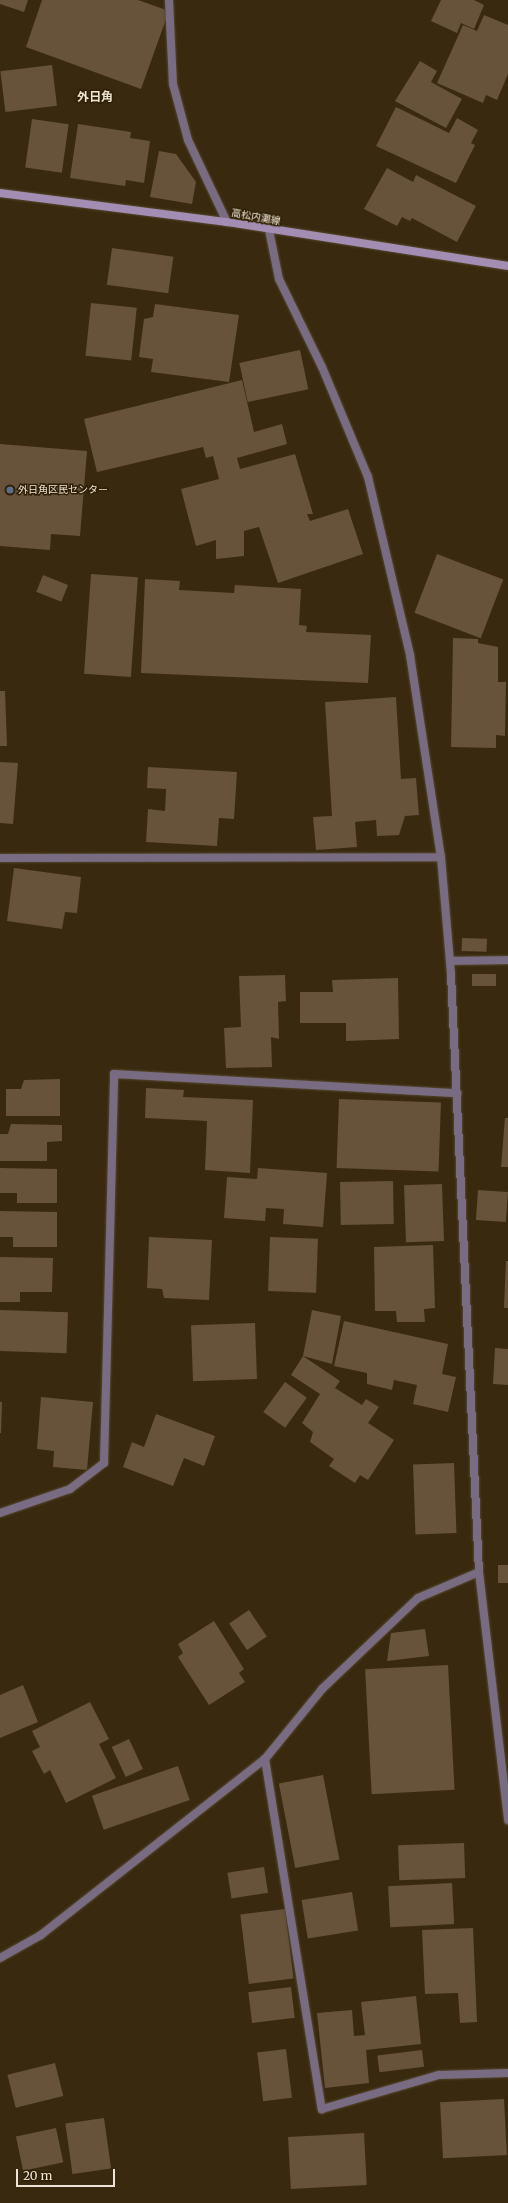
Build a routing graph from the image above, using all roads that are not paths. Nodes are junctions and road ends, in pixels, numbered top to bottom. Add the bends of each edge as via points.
1 (169, 0) edge
2 (0, 193) edge
3 (227, 222) junction
4 (269, 230) junction
5 (508, 266) edge
6 (441, 857) junction
7 (0, 858) edge
8 (508, 960) edge
9 (450, 961) junction
10 (457, 1093) junction
11 (0, 1513) edge
12 (479, 1572) junction
13 (265, 1758) junction
14 (507, 1806) edge
15 (508, 1820) edge
16 (0, 1958) edge
17 (508, 2073) edge

1 - 3 street via 173,84 188,140
2 - 3 main road, 高松内灘線
3 - 4 main road, 高松内灘線
4 - 5 main road, 高松内灘線
4 - 6 street via 279,279 322,368 368,478 410,655
6 - 7 street
6 - 9 street
8 - 9 street
9 - 10 street
10 - 11 street via 114,1074 104,1463 70,1489
10 - 12 street
12 - 13 street via 418,1598 322,1689
12 - 14 street
13 - 16 street via 41,1935
13 - 17 street via 322,2108 439,2075
14 - 15 street

